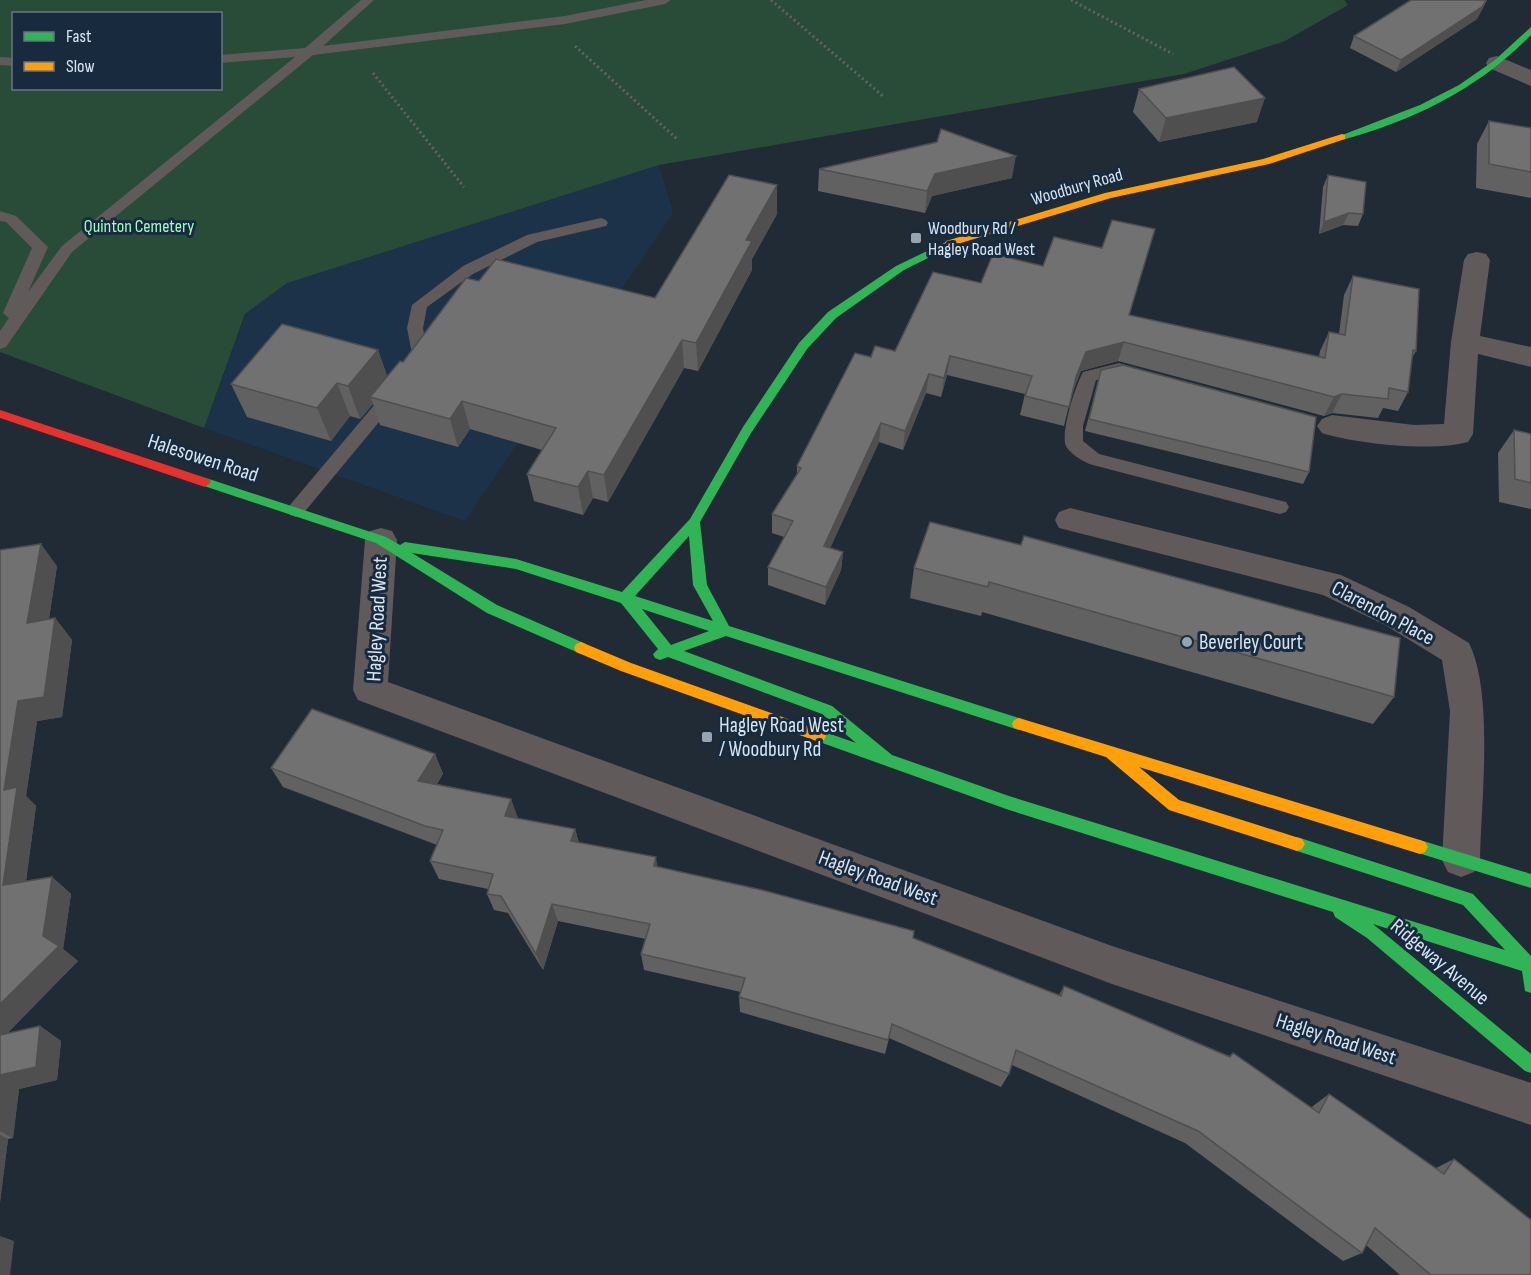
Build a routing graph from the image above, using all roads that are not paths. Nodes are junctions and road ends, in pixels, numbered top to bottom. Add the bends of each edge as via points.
1 (368, 0) edge
2 (665, 0) edge
3 (1531, 30) edge
4 (309, 52) junction
5 (222, 59) edge
6 (1497, 63) junction
7 (1531, 79) edge
8 (0, 216) edge
9 (601, 223) dead end
10 (1477, 260) dead end
11 (0, 338) edge
12 (1465, 342) junction
13 (0, 343) edge
14 (1531, 357) edge
15 (1142, 375) edge
16 (0, 414) edge
17 (1326, 425) dead end
18 (1280, 507) dead end
19 (296, 510) junction
20 (1070, 520) dead end
21 (694, 522) junction
22 (386, 542) junction
23 (625, 598) junction
24 (725, 631) junction
25 (668, 651) junction
26 (626, 667) junction
27 (1111, 753) junction
28 (889, 762) junction
29 (1461, 860) junction
30 (1531, 881) edge
31 (1318, 898) junction
32 (1531, 966) edge
33 (1531, 985) edge
34 (1531, 1065) edge
35 (1531, 1104) edge

1 - 4 lane
2 - 4 lane via 548,21
3 - 6 main road, Woodbury Road
4 - 5 lane
4 - 13 lane via 67,249
6 - 7 street
6 - 21 main road, Woodbury Road via 1461,88 1396,120 1265,162 1109,195 952,242 900,268 832,315 803,346 747,430
8 - 11 lane via 11,219 40,247
9 - 19 lane via 532,238 468,270 420,305 414,328 420,354 397,390
10 - 12 street
12 - 14 street
12 - 17 street via 1458,434 1414,436
15 - 18 lane via 1119,369 1089,376 1074,426 1074,444 1093,459
16 - 19 main road, Halesowen Road
19 - 22 main road, Halesowen Road
20 - 29 street, Clarendon Place via 1330,584 1397,616 1457,653 1467,711
21 - 23 main road, Woodbury Road
21 - 24 main road via 700,585
22 - 23 main road, Halesowen Road via 516,564
22 - 26 main road, Halesowen Road via 492,609
22 - 35 street, Hagley Road West via 370,690 1112,965
23 - 24 main road
23 - 25 main road
24 - 25 main road
24 - 27 main road
25 - 26 main road
25 - 28 main road via 827,710
26 - 28 main road
27 - 29 main road
27 - 32 main road via 1174,805 1468,898
28 - 31 main road
29 - 30 main road
31 - 32 main road
31 - 34 main road, Ridgeway Avenue via 1373,933
32 - 33 main road

